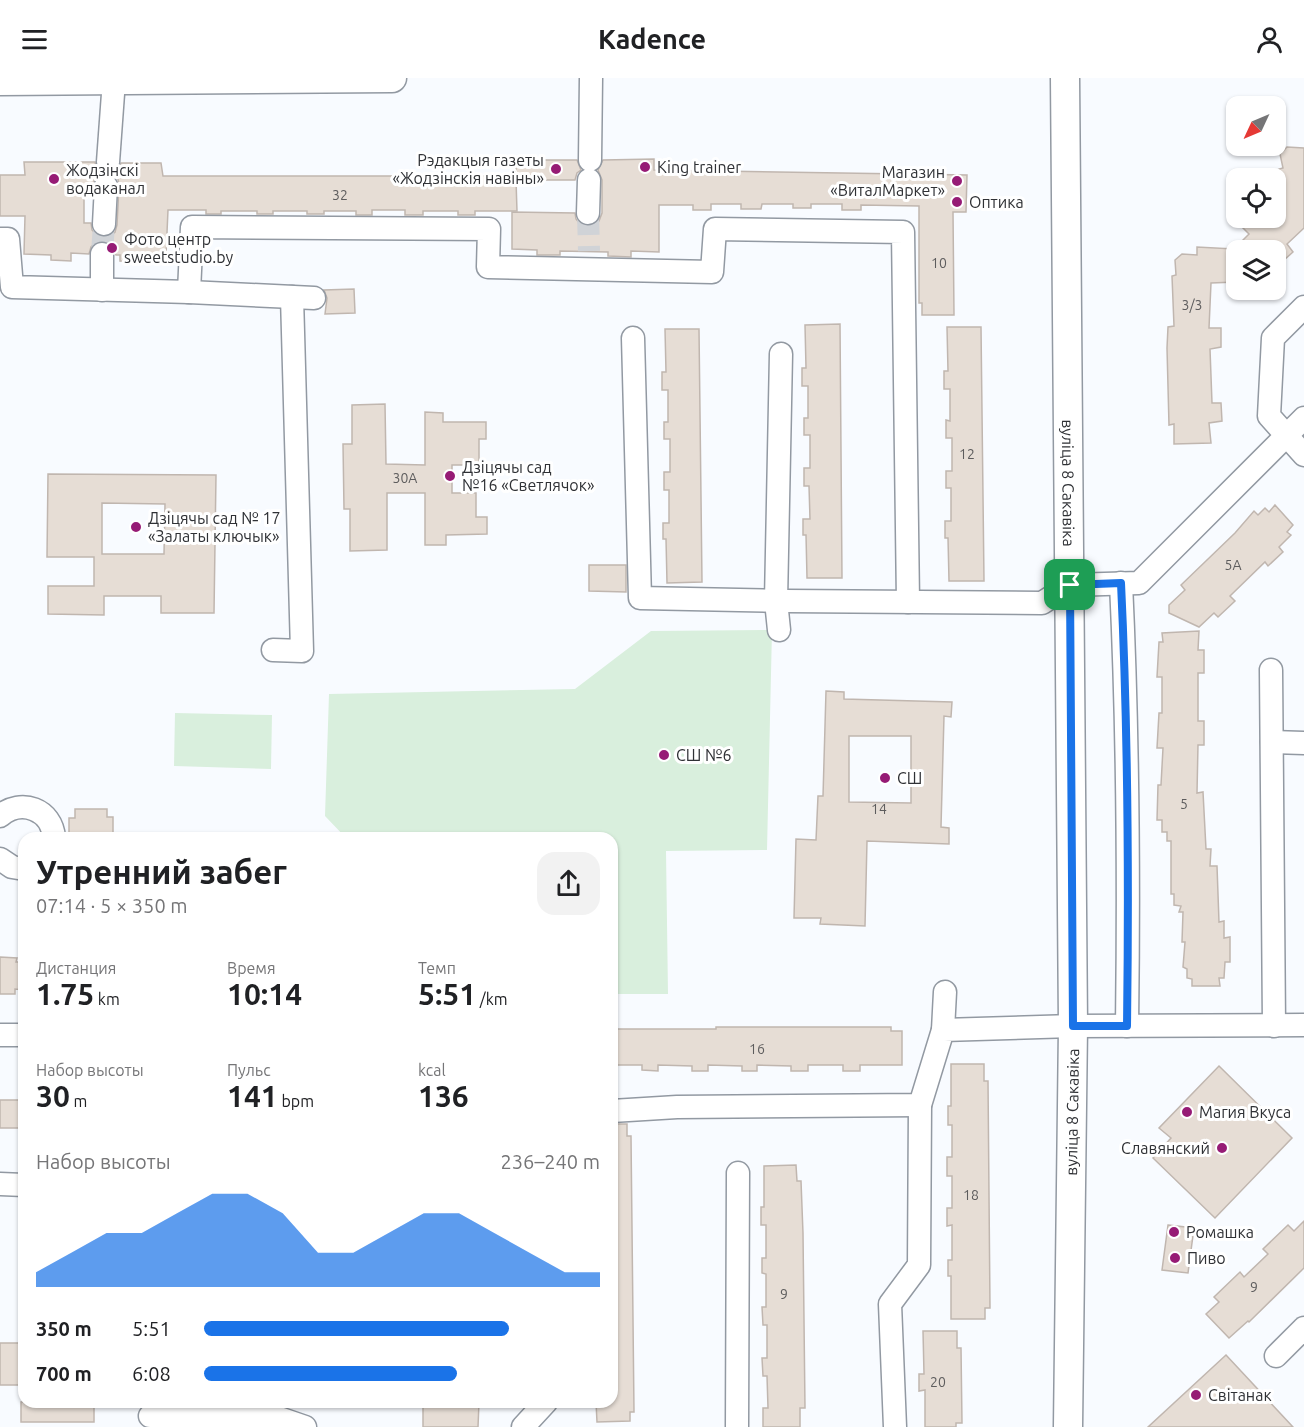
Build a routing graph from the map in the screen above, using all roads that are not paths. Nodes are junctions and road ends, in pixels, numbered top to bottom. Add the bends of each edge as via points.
1 (392, 78) edge
2 (591, 78) edge
3 (1065, 78) edge
4 (114, 79) edge
5 (0, 81) edge
6 (108, 162) dead end
7 (106, 186) dead end
8 (588, 213) tunnel mouth
9 (104, 224) tunnel mouth
10 (0, 239) edge
11 (102, 254) tunnel mouth
12 (102, 290) junction
13 (189, 292) junction
14 (1304, 307) edge
15 (633, 338) dead end
16 (781, 354) dead end
17 (1304, 418) edge
18 (1286, 435) junction
19 (1304, 455) edge
20 (1121, 583) junction
21 (1070, 585) junction
22 (776, 601) junction
23 (908, 602) junction
24 (779, 630) dead end
25 (273, 650) dead end
26 (1271, 670) dead end
27 (1272, 742) junction
28 (1304, 743) edge
29 (0, 816) edge
30 (53, 832) edge
31 (0, 859) edge
32 (18, 868) edge
33 (945, 992) dead end
34 (1304, 1025) edge
35 (1073, 1026) junction
36 (1127, 1026) junction
37 (1274, 1026) junction
38 (943, 1030) junction
39 (0, 1035) edge
40 (18, 1035) edge
41 (920, 1105) junction
42 (618, 1111) edge
43 (738, 1173) dead end
44 (0, 1184) edge
45 (18, 1185) edge
46 (1304, 1328) edge
47 (1276, 1356) dead end
48 (540, 1408) edge
49 (150, 1415) edge
50 (305, 1427) edge
51 (523, 1427) edge
52 (737, 1427) edge
53 (894, 1427) edge
54 (1068, 1427) edge

1 - 4 main road
2 - 8 street
3 - 21 main road, вуліца 8 Сакавіка
4 - 5 main road
4 - 6 street
7 - 9 street
10 - 12 street via 8,239 12,288
11 - 12 street
12 - 13 street
13 - 23 street via 192,227 489,229 488,267 589,260 712,272 715,229 903,232
13 - 25 street via 303,297 302,651
14 - 18 street via 1273,338 1269,416
15 - 22 street via 640,597
16 - 22 street
17 - 18 street
18 - 19 street
18 - 20 street via 1139,582
20 - 21 street
20 - 36 street via 1129,896
21 - 23 street via 1042,603
21 - 35 main road, вуліца 8 Сакавіка
22 - 23 street
22 - 24 street
26 - 27 street
27 - 28 street
27 - 37 street
29 - 30 street via 16,807 37,810 46,817
31 - 32 street
33 - 38 street
34 - 37 street
35 - 36 street
35 - 38 street
35 - 54 main road, вуліца 8 Сакавіка
36 - 37 street
38 - 41 street
39 - 40 street
41 - 42 street
41 - 53 street via 920,1265 890,1304
43 - 52 street
44 - 45 street
46 - 47 street
48 - 51 street
49 - 50 street via 273,1416

